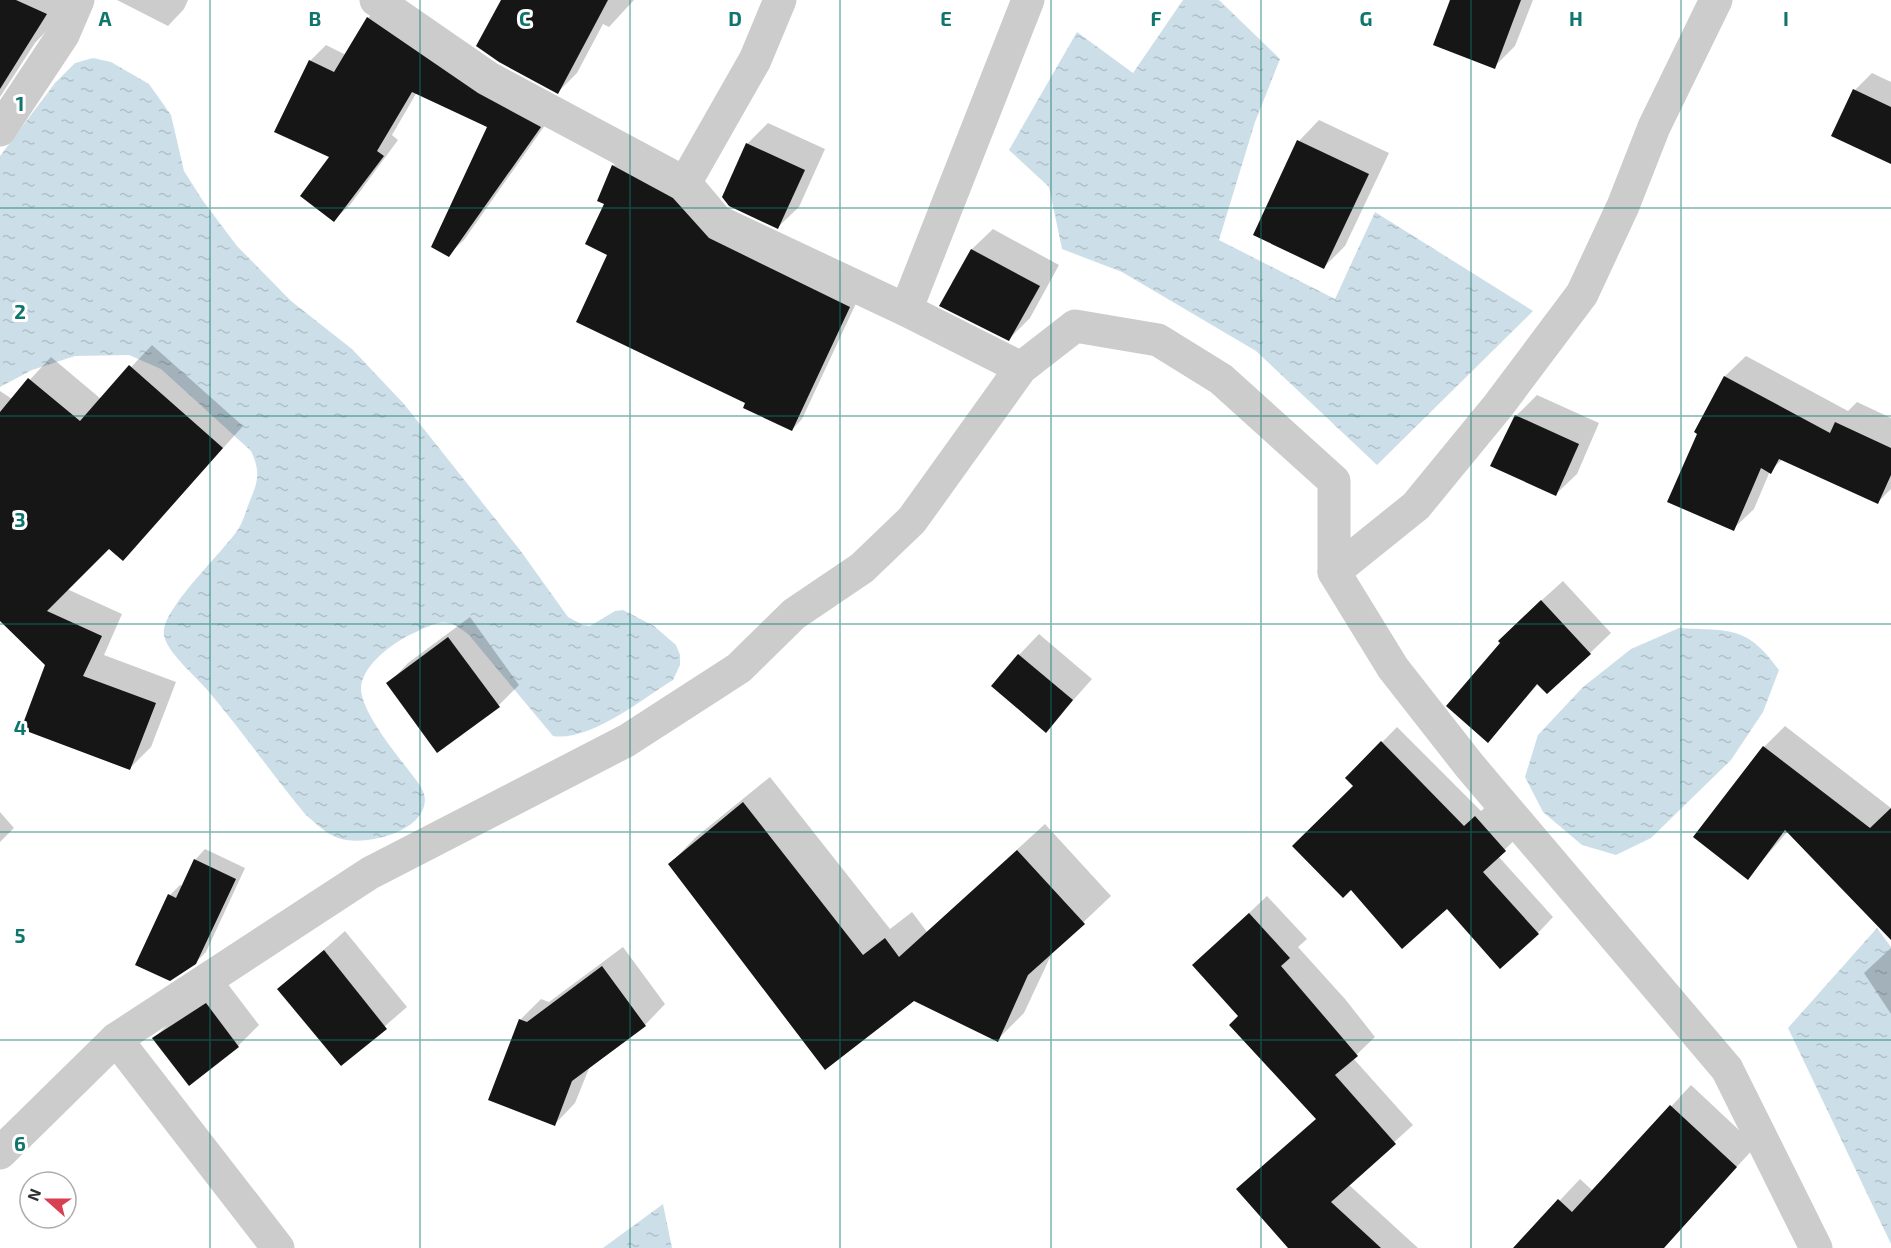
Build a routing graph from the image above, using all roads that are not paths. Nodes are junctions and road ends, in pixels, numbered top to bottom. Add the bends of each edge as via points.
1 (78, 0) edge
2 (376, 0) edge
3 (780, 0) edge
4 (1028, 0) edge
5 (1716, 0) edge
6 (0, 130) edge
7 (685, 183) junction
8 (906, 310) junction
9 (1021, 368) junction
10 (1334, 572) junction
11 (116, 1038) junction
12 (0, 1153) edge
13 (278, 1248) edge
14 (1816, 1248) edge

1 - 6 street via 63,34
2 - 7 street via 489,78
3 - 7 street via 755,60
4 - 8 street
5 - 10 street via 1654,127 1582,294 1416,506
7 - 8 street via 717,221
8 - 9 street
9 - 10 street via 1075,326 1158,340 1221,379 1334,480
9 - 11 street via 912,520 862,568 794,614 739,668 626,741 370,873
10 - 14 street via 1406,686 1727,1069
11 - 12 street
11 - 13 street

